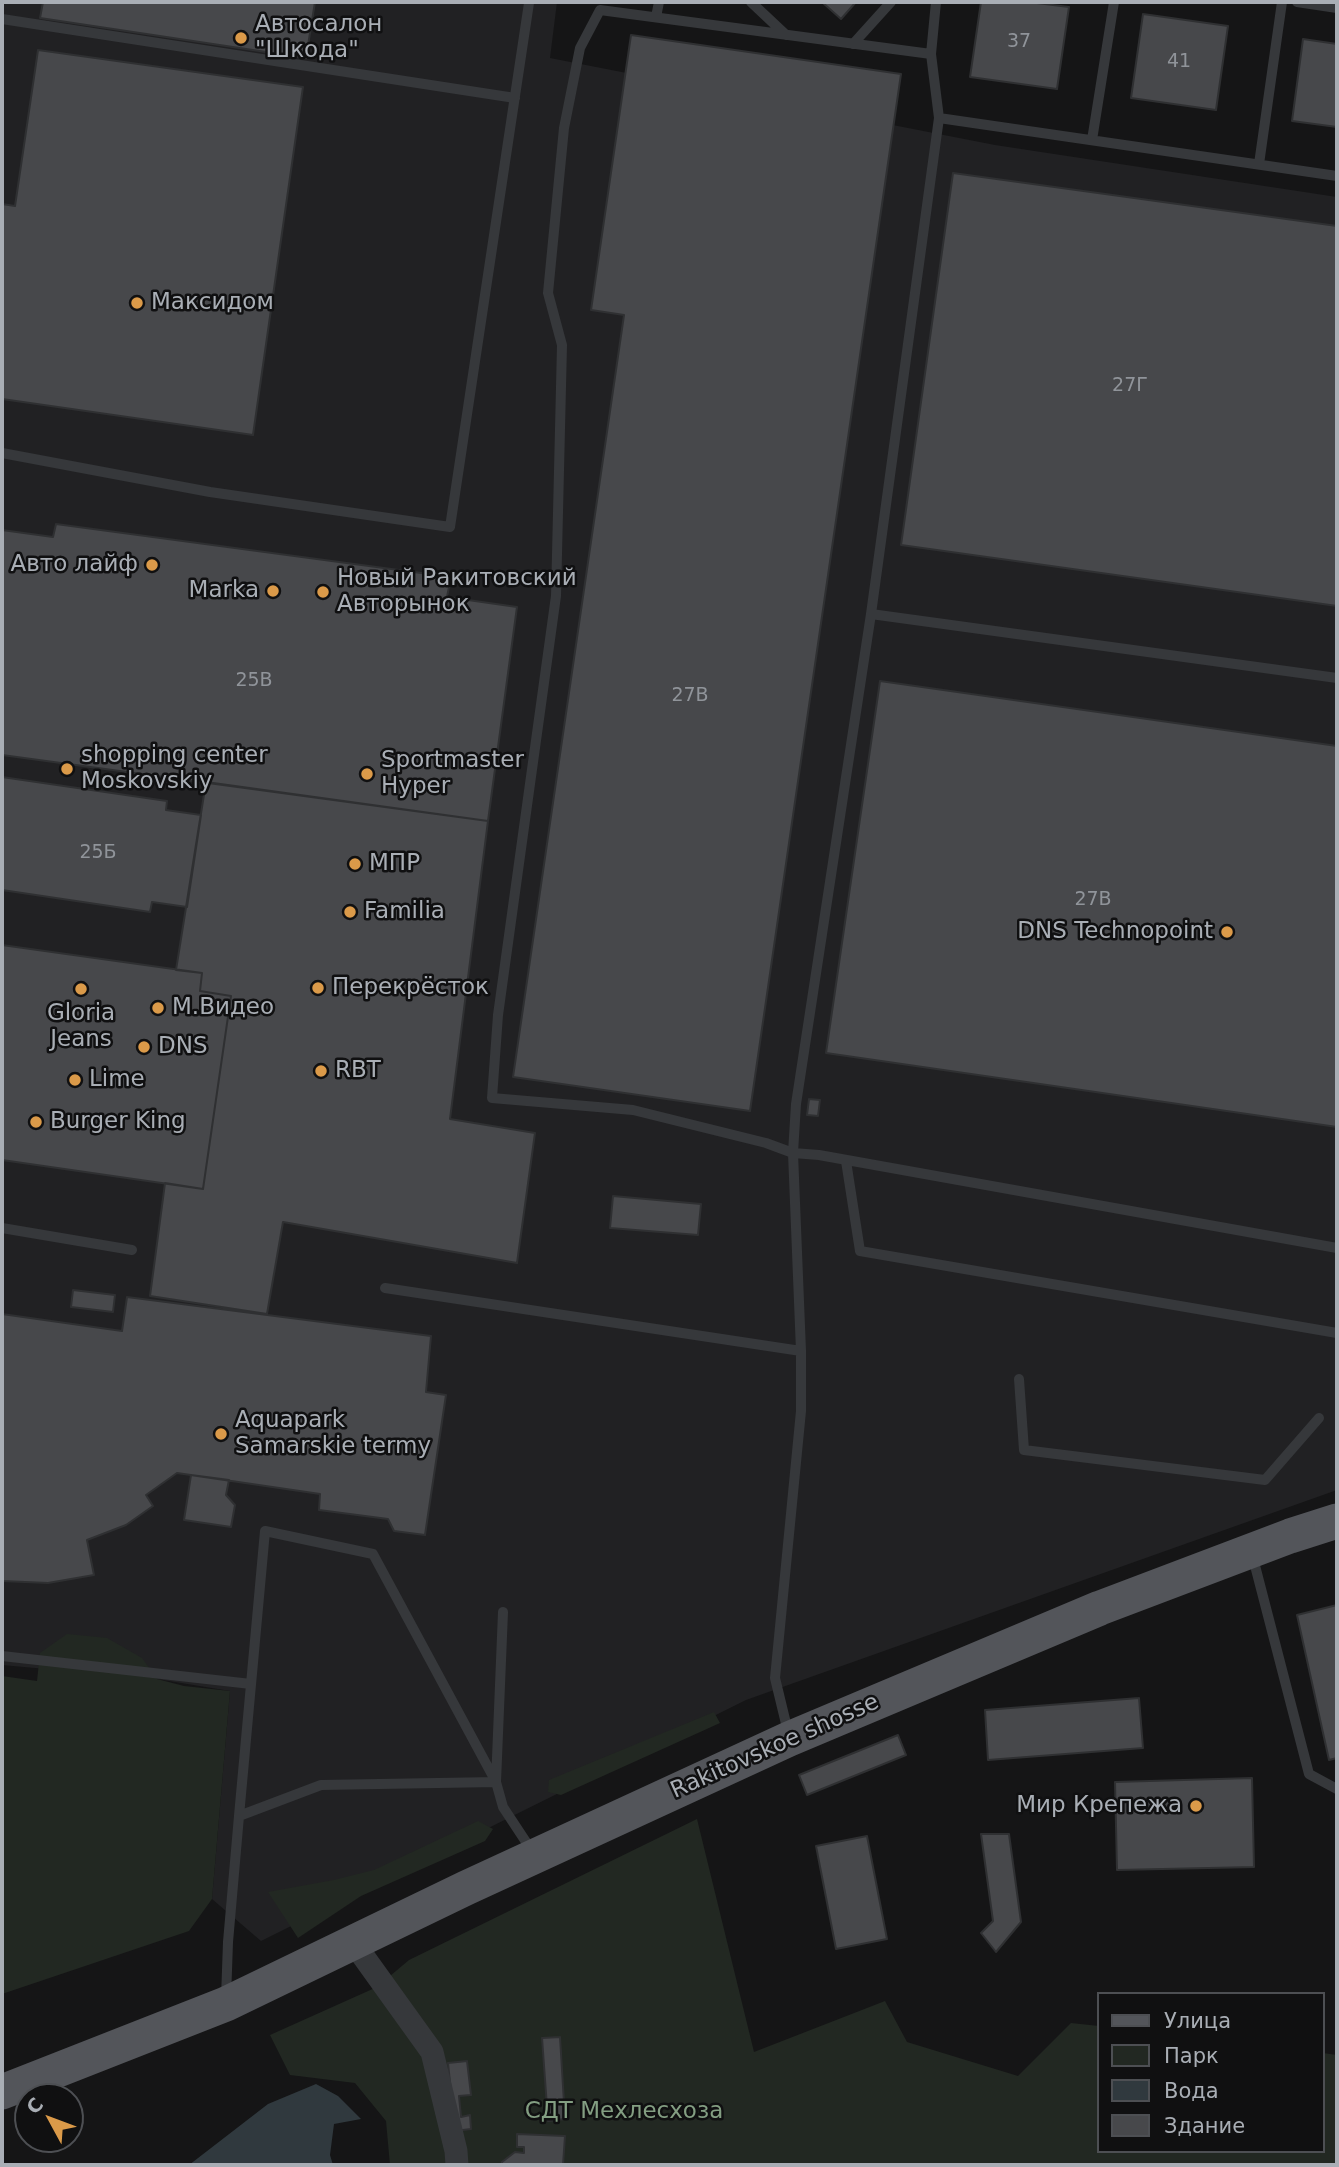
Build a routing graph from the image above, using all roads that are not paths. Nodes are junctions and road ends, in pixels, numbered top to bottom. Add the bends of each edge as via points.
1 (659, 2) edge
2 (751, 2) edge
3 (891, 2) edge
4 (936, 2) edge
5 (1114, 2) edge
6 (1282, 2) edge
7 (1297, 2) edge
8 (529, 3) edge
9 (1337, 8) edge
10 (656, 17) junction
11 (5, 19) edge
12 (786, 35) junction
13 (853, 44) junction
14 (931, 54) junction
15 (515, 98) junction
16 (939, 118) junction
17 (1092, 140) junction
18 (1259, 164) junction
19 (1337, 176) edge
20 (2, 453) edge
21 (871, 614) junction
22 (1337, 678) edge
23 (793, 1153) junction
24 (846, 1161) junction
25 (2, 1228) edge
26 (1337, 1248) edge
27 (132, 1250) dead end
28 (385, 1289) dead end
29 (1337, 1333) edge
30 (801, 1351) junction
31 (1019, 1379) dead end
32 (1319, 1418) dead end
33 (1337, 1521) edge
34 (1251, 1551) junction
35 (503, 1612) dead end
36 (2, 1656) edge
37 (251, 1684) junction
38 (789, 1739) junction
39 (496, 1782) junction
40 (1337, 1789) edge
41 (239, 1816) junction
42 (536, 1857) junction
43 (354, 1942) junction
44 (226, 2004) junction
45 (2, 2092) edge
46 (457, 2165) edge

1 - 10 lane
2 - 12 lane
3 - 13 lane
4 - 14 lane
5 - 17 lane
6 - 18 lane
7 - 9 lane
8 - 15 lane
10 - 12 lane
10 - 23 lane via 600,10 580,48 564,128 548,293 562,345 556,596 498,1015 492,1098 633,1110
11 - 15 lane
12 - 13 lane
13 - 14 lane
14 - 16 lane
15 - 20 lane via 450,527 210,492
16 - 17 lane
16 - 21 lane
17 - 18 lane
18 - 19 lane
21 - 22 lane
21 - 23 lane via 796,1104
23 - 24 lane
23 - 30 lane
24 - 26 lane
24 - 29 lane via 860,1251
25 - 27 lane
28 - 30 lane
30 - 38 lane via 801,1411 775,1678
31 - 32 lane via 1024,1450 1265,1480
33 - 34 main road, Rakitovskoe shosse
34 - 38 main road, Rakitovskoe shosse via 1100,1608
34 - 40 lane via 1309,1774
35 - 39 lane
36 - 37 lane
37 - 39 lane via 265,1531 373,1554
37 - 41 lane
38 - 42 main road, Rakitovskoe shosse
39 - 41 lane via 321,1785
39 - 42 lane via 503,1807
41 - 44 lane
42 - 43 main road, Rakitovskoe shosse
43 - 44 main road, Rakitovskoe shosse
43 - 46 street via 432,2052
44 - 45 main road, Rakitovskoe shosse

